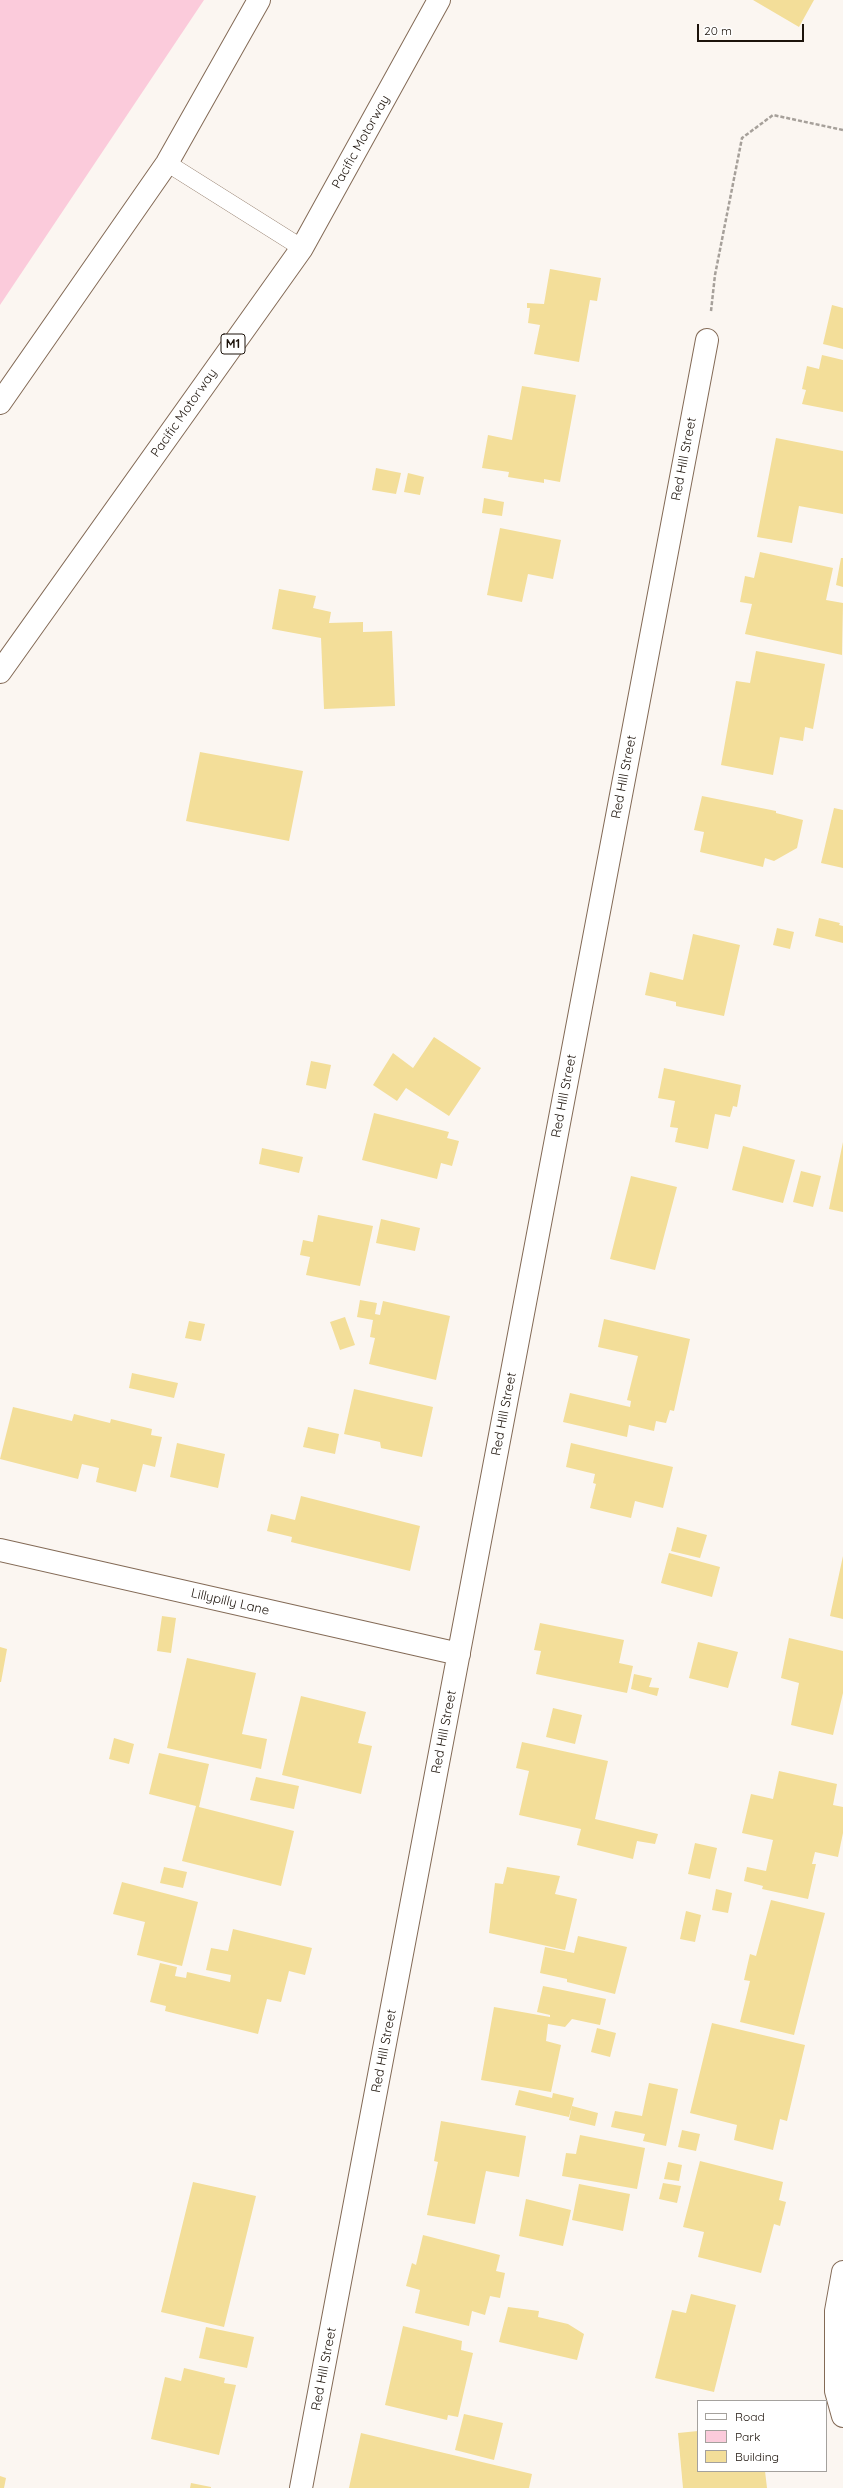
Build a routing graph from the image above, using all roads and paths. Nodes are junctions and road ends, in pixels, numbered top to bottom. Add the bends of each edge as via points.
1 (259, 0) edge
2 (439, 0) edge
3 (843, 130) edge
4 (167, 163) junction
5 (302, 248) junction
6 (707, 340) joint
7 (0, 403) edge
8 (0, 672) edge
9 (0, 1550) edge
10 (459, 1654) junction
11 (843, 2272) edge
12 (843, 2416) edge
13 (301, 2488) edge

1 - 4 main road
2 - 5 main road, Pacific Motorway / M1
3 - 6 path via 773,115 742,138 715,275
4 - 5 lane
4 - 7 main road
5 - 8 main road, Pacific Motorway / M1
6 - 10 main road, Red Hill Street
9 - 10 main road, Lillypilly Lane
10 - 13 main road, Red Hill Street
11 - 12 main road via 836,2311 836,2391

